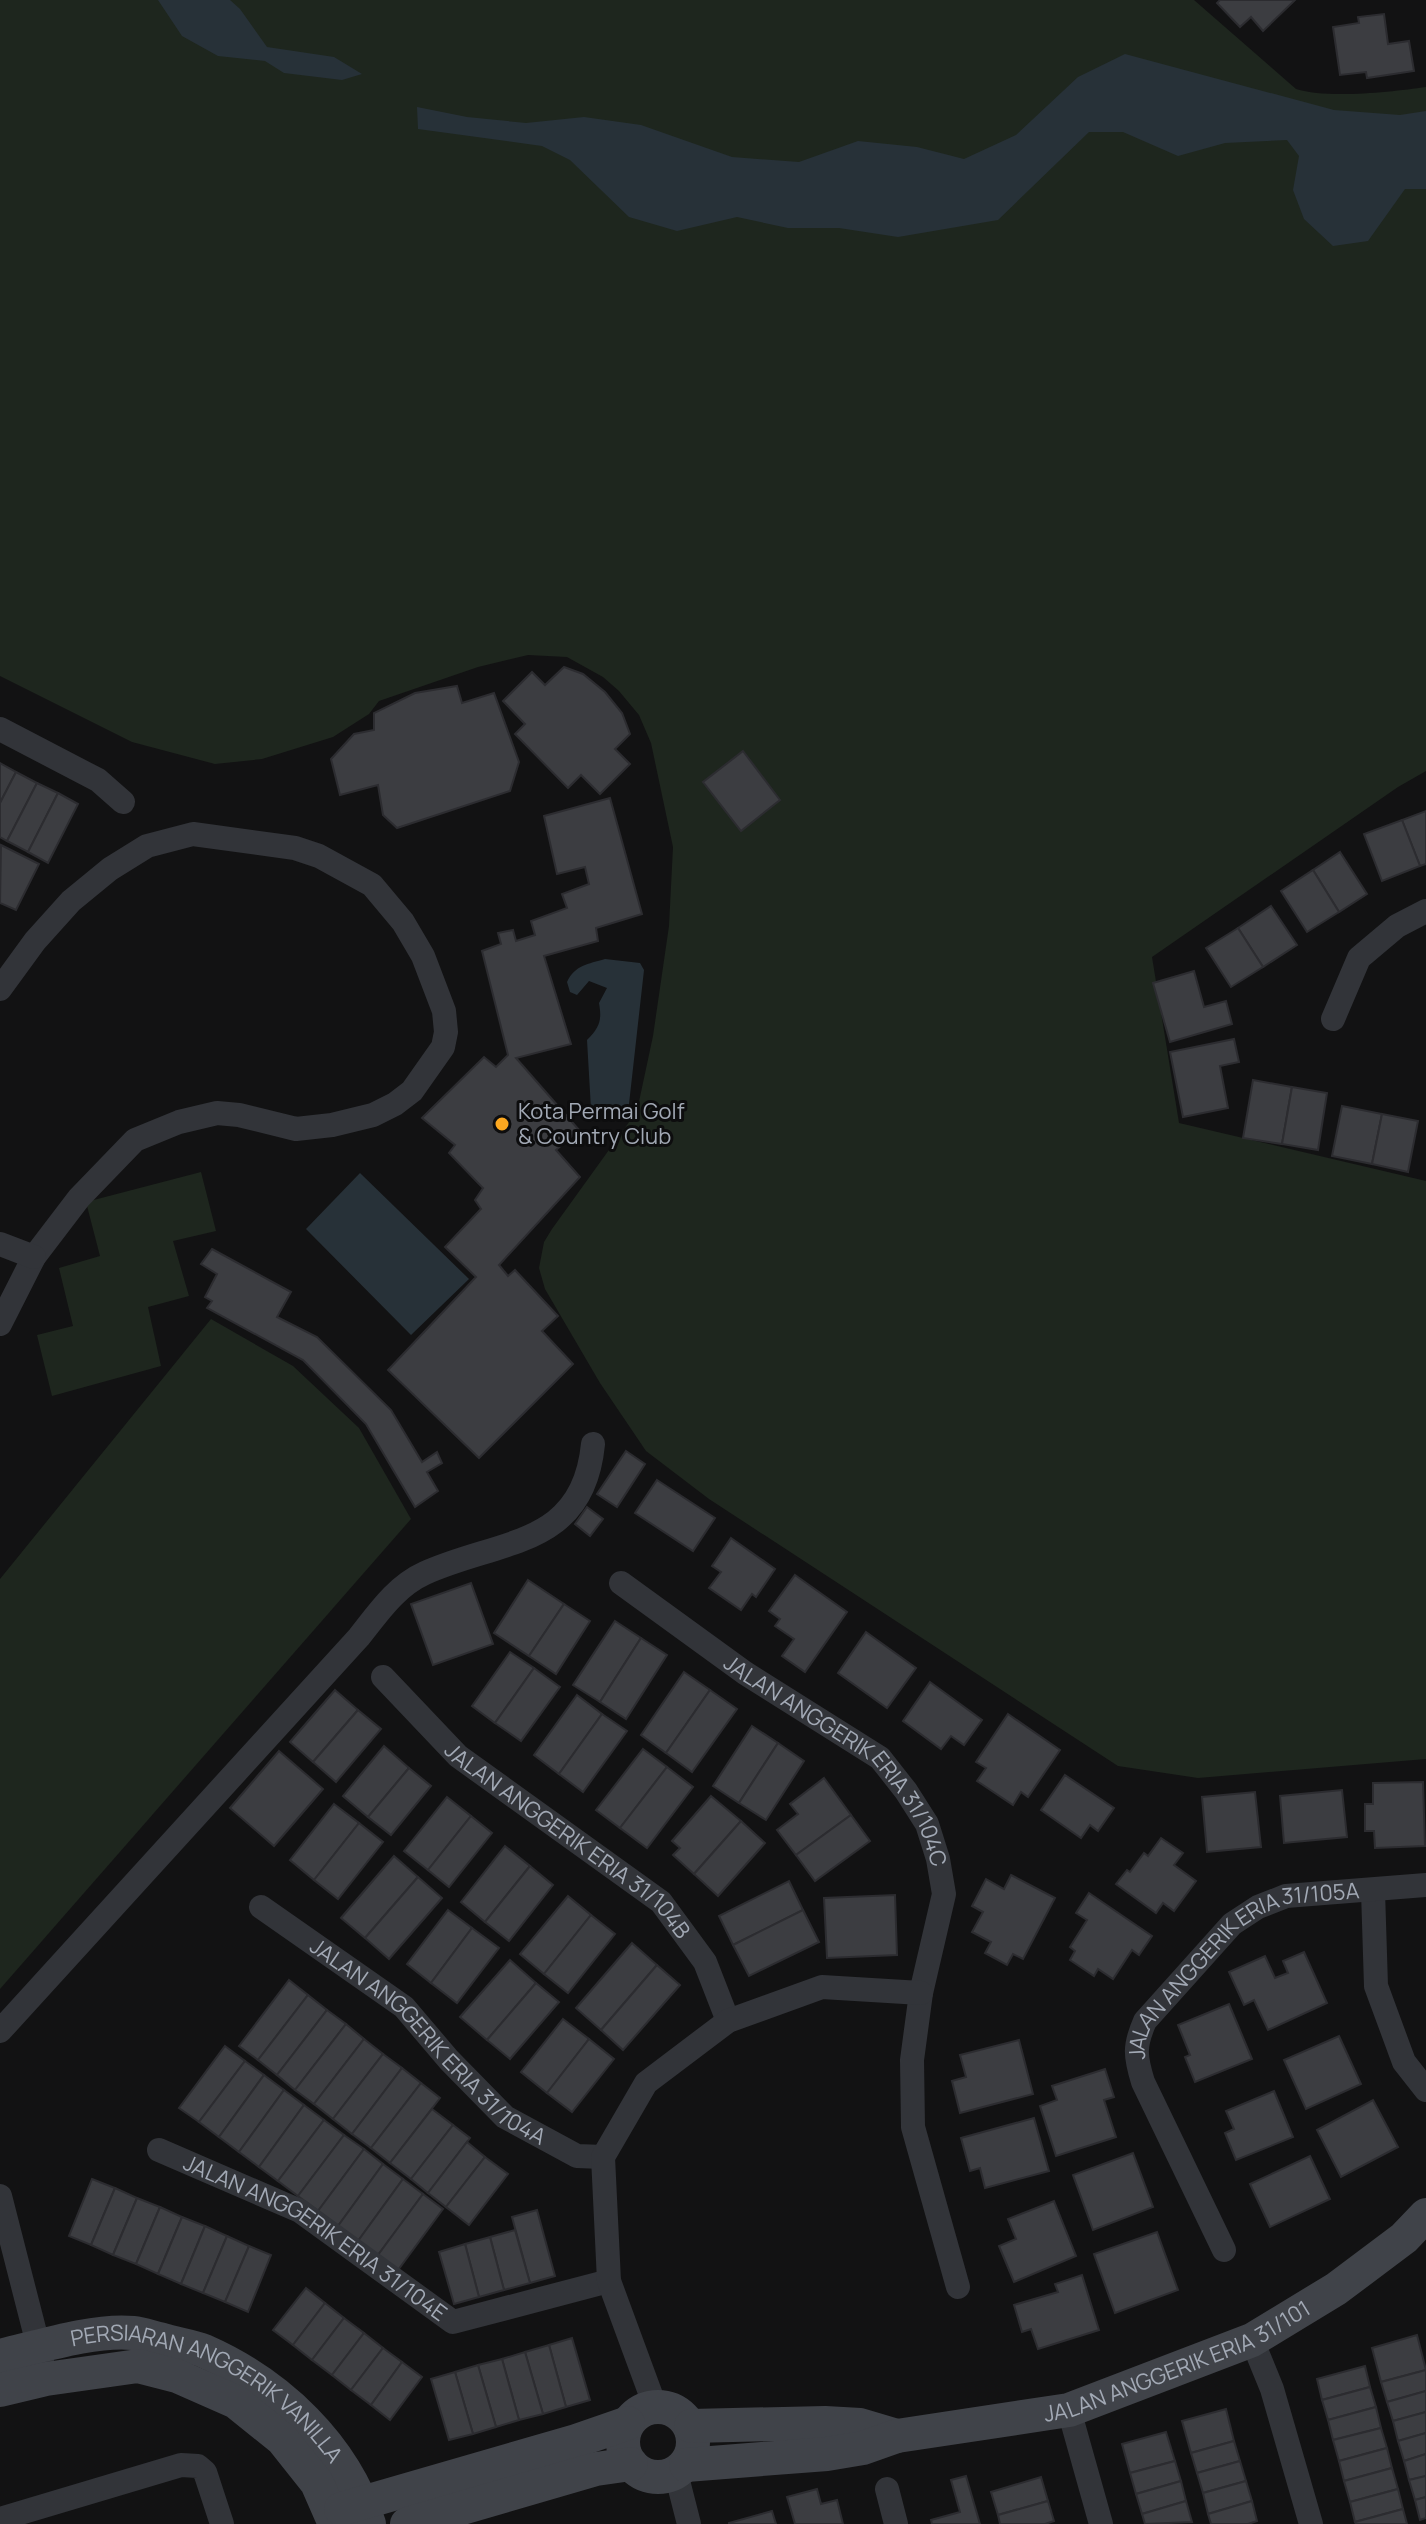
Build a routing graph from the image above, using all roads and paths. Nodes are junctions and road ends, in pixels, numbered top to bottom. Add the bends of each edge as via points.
1 (0, 729) edge
2 (123, 802) dead end
3 (1426, 911) edge
4 (0, 989) edge
5 (1333, 1019) dead end
6 (0, 1244) edge
7 (34, 1257) junction
8 (0, 1324) edge
9 (593, 1444) dead end
10 (621, 1583) dead end
11 (383, 1677) dead end
12 (1426, 1885) edge
13 (1373, 1891) junction
14 (261, 1907) dead end
15 (921, 1993) junction
16 (728, 2021) junction
17 (0, 2031) edge
18 (1426, 2090) edge
19 (159, 2150) dead end
20 (603, 2157) junction
21 (0, 2196) edge
22 (1426, 2215) edge
23 (1224, 2250) dead end
24 (609, 2281) junction
25 (958, 2287) dead end
26 (1252, 2340) junction
27 (0, 2356) edge
28 (42, 2363) junction
29 (0, 2390) edge
30 (1069, 2410) junction
31 (641, 2414) junction
32 (691, 2426) junction
33 (897, 2436) junction
34 (631, 2464) junction
35 (681, 2469) junction
36 (887, 2489) dead end
37 (349, 2516) edge
38 (0, 2519) edge
39 (222, 2524) edge
40 (407, 2524) edge
41 (689, 2524) edge
42 (896, 2524) edge
43 (1101, 2524) edge
44 (1311, 2524) edge

1 - 2 street via 98,780
3 - 5 street via 1397,926 1359,958
4 - 7 street via 71,901 110,869 147,846 193,834 295,848 372,885 419,948 444,1011 443,1047 412,1091 395,1104 373,1115 296,1129 217,1113 135,1140 79,1198
6 - 7 street
7 - 8 street
9 - 17 street via 584,1487 561,1517 507,1546 424,1573 391,1596
10 - 15 street, JALAN ANGGERIK ERIA 31/104C via 745,1673 880,1758 906,1791 927,1824 944,1894
11 - 16 street, JALAN ANGGERIK ERIA 31/104B via 458,1756 661,1902 705,1962
12 - 13 street, JALAN ANGGERIK ERIA 31/105A
13 - 18 street via 1376,1986 1404,2062
13 - 23 street, JALAN ANGGERIK ERIA 31/105A via 1286,1896 1258,1907 1232,1924 1145,2021 1136,2040 1143,2082
14 - 20 street, JALAN ANGGERIK ERIA 31/104A via 404,2007 505,2117 577,2156
15 - 16 street via 822,1987
15 - 25 street, JALAN ANGGERIK ERIA 31/104C via 912,2060 913,2127
16 - 20 street via 646,2083
19 - 24 street, JALAN ANGGERIK ERIA 31/104E via 300,2211 453,2322
20 - 24 street
21 - 28 street
22 - 26 street, JALAN ANGGERIK ERIA 31/101 via 1336,2289
24 - 31 street
26 - 30 street, JALAN ANGGERIK ERIA 31/101
26 - 44 street via 1272,2389
27 - 28 street, PERSIARAN ANGGERIK VANILLA
28 - 29 street, PERSIARAN ANGGERIK VANILLA
28 - 37 street, PERSIARAN ANGGERIK VANILLA via 83,2337 132,2333 203,2350 255,2379 299,2413 336,2457
30 - 33 street, JALAN ANGGERIK ERIA 31/101
30 - 43 street
31 - 32 street via 669,2408
31 - 34 street via 623,2437
31 - 37 street via 576,2441
32 - 33 street, JALAN ANGGERIK ERIA 31/101 via 825,2423 860,2425
32 - 35 street via 692,2453
33 - 35 street, JALAN ANGGERIK ERIA 31/101 via 839,2452
34 - 35 street via 651,2477
34 - 40 street via 596,2469
35 - 41 street
36 - 42 street
38 - 39 street via 190,2464 205,2472

